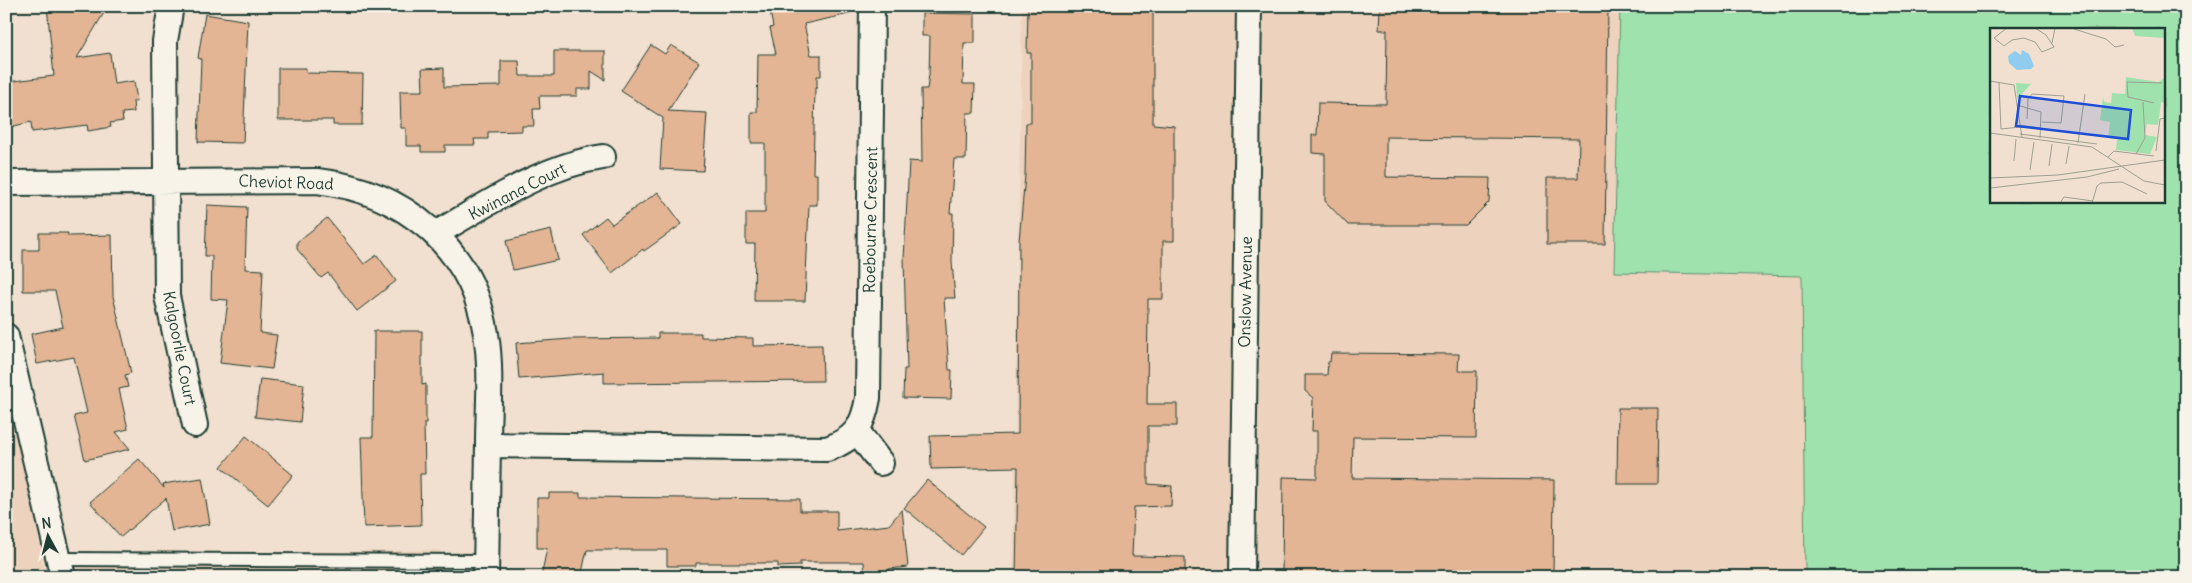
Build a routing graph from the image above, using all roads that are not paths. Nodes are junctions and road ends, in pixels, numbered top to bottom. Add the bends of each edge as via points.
1 (171, 6) edge
2 (872, 6) edge
3 (1249, 6) edge
4 (603, 157) dead end
5 (166, 181) junction
6 (6, 183) edge
7 (435, 234) junction
8 (6, 336) edge
9 (195, 425) dead end
10 (857, 431) junction
11 (488, 446) junction
12 (881, 463) dead end
13 (61, 568) edge
14 (486, 569) edge
15 (1242, 577) edge

1 - 5 street via 165,41
2 - 10 street, Roebourne Crescent via 868,398
3 - 15 street, Onslow Avenue
4 - 7 street, Kwinana Court via 581,160 548,172
5 - 6 street, Cheviot Road
5 - 7 street, Cheviot Road via 294,180 334,183 378,195 418,219
5 - 9 street, Kalgoorlie Court via 167,296
7 - 11 street, Cheviot Road via 448,247 468,278 482,315 488,353
8 - 13 street
10 - 11 street via 827,449
10 - 12 street
11 - 14 street, Cheviot Road
13 - 14 lane

